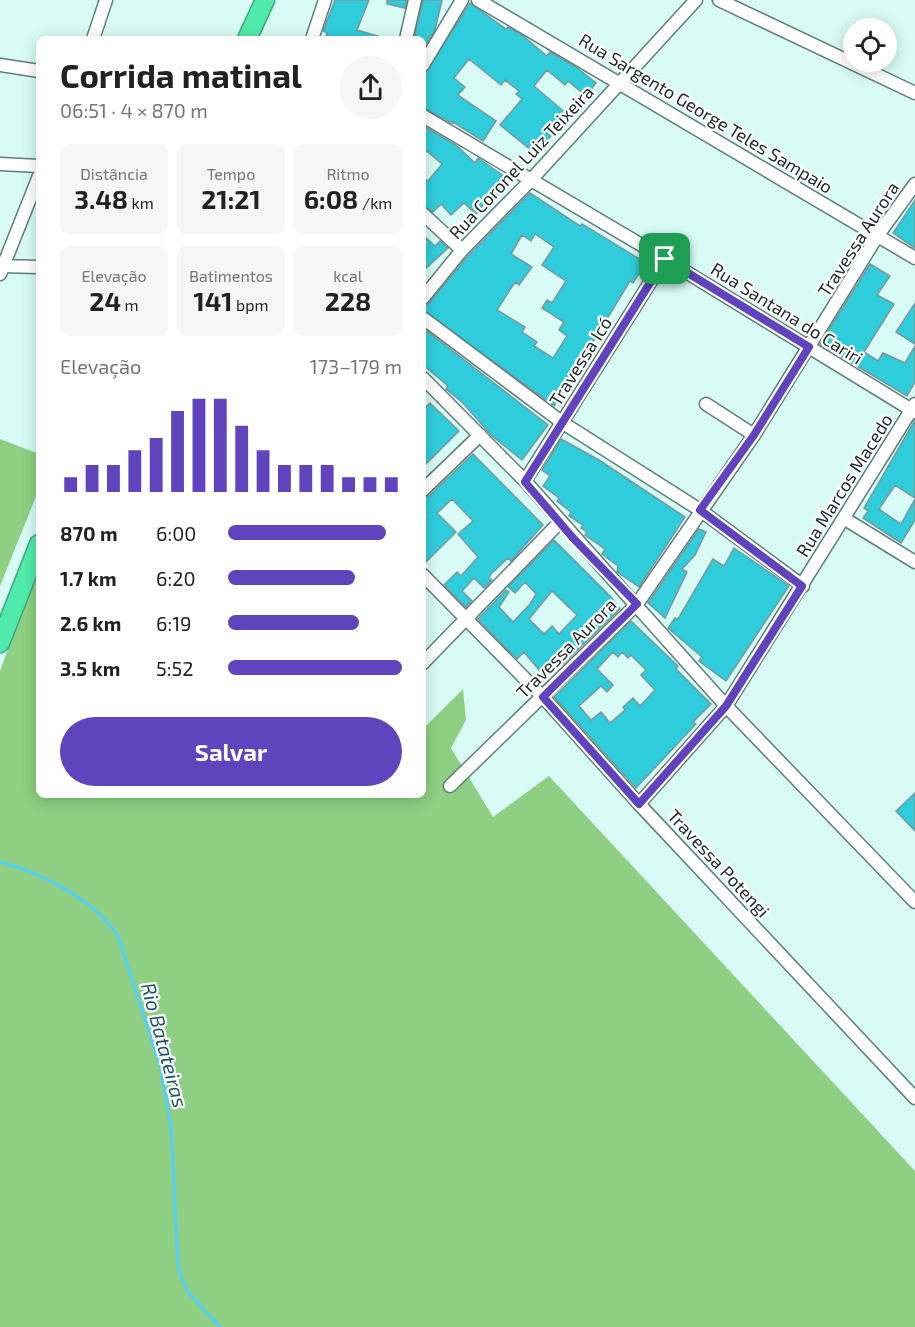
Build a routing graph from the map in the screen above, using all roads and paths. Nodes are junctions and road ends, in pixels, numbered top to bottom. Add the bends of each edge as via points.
1 (106, 0) edge
2 (265, 0) edge
3 (325, 0) edge
4 (415, 0) edge
5 (462, 0) edge
6 (478, 0) edge
7 (696, 0) edge
8 (719, 0) edge
9 (94, 36) edge
10 (248, 36) edge
11 (313, 36) edge
12 (407, 36) edge
13 (426, 60) edge
14 (0, 65) edge
15 (36, 71) edge
16 (620, 82) junction
17 (915, 93) edge
18 (426, 118) edge
19 (0, 164) edge
20 (36, 166) edge
21 (530, 181) junction
22 (36, 183) edge
23 (915, 184) edge
24 (426, 217) edge
25 (878, 235) junction
26 (462, 250) junction
27 (915, 258) edge
28 (665, 259) junction
29 (36, 267) edge
30 (1, 269) edge
31 (426, 294) edge
32 (426, 320) edge
33 (809, 347) junction
34 (426, 381) edge
35 (706, 404) dead end
36 (914, 409) edge
37 (563, 423) junction
38 (480, 435) junction
39 (754, 435) junction
40 (525, 482) junction
41 (426, 487) edge
42 (700, 510) junction
43 (845, 519) junction
44 (560, 522) junction
45 (36, 552) edge
46 (915, 562) edge
47 (426, 578) edge
48 (802, 586) junction
49 (637, 604) junction
50 (468, 618) junction
51 (0, 644) edge
52 (426, 660) edge
53 (543, 697) junction
54 (726, 706) junction
55 (450, 786) dead end
56 (639, 804) junction
57 (915, 902) edge
58 (915, 1098) edge

1 - 9 street
2 - 10 highway
3 - 11 street
4 - 12 street
5 - 13 street
6 - 16 street, Rua Sargento George Teles Sampaio
7 - 16 street, Rua Coronel Luiz Teixeira
8 - 17 street
14 - 15 street
16 - 21 street, Rua Coronel Luiz Teixeira
16 - 25 street, Rua Sargento George Teles Sampaio
18 - 21 street, Rua Santana do Cariri
19 - 20 street
21 - 26 street, Rua Coronel Luiz Teixeira
21 - 28 street, Rua Santana do Cariri
22 - 30 street
23 - 25 street, Travessa Aurora
24 - 26 street
25 - 27 street, Rua Sargento George Teles Sampaio
25 - 33 street, Travessa Aurora
26 - 31 street, Rua Coronel Luiz Teixeira
28 - 33 street, Rua Santana do Cariri
28 - 37 street, Travessa Icó
29 - 30 street
32 - 37 street
33 - 36 street, Rua Santana do Cariri
33 - 39 street, Travessa Aurora
34 - 38 street
35 - 39 street
36 - 43 street, Rua Marcos Macedo
37 - 40 street, Travessa Icó
37 - 42 street
38 - 40 street
38 - 41 street
39 - 42 street, Travessa Aurora
40 - 44 street
42 - 48 street
42 - 49 street, Travessa Aurora
43 - 46 street
43 - 48 street, Rua Marcos Macedo
44 - 49 street
44 - 50 street
45 - 51 highway
47 - 50 street, Travessa Potengi
48 - 54 street, Rua Marcos Macedo
49 - 53 street, Travessa Aurora
49 - 54 street
50 - 52 street
50 - 53 street, Travessa Potengi
53 - 55 street, Travessa Aurora
53 - 56 street, Travessa Potengi
54 - 56 street, Rua Marcos Macedo
54 - 57 street
56 - 58 street, Travessa Potengi

